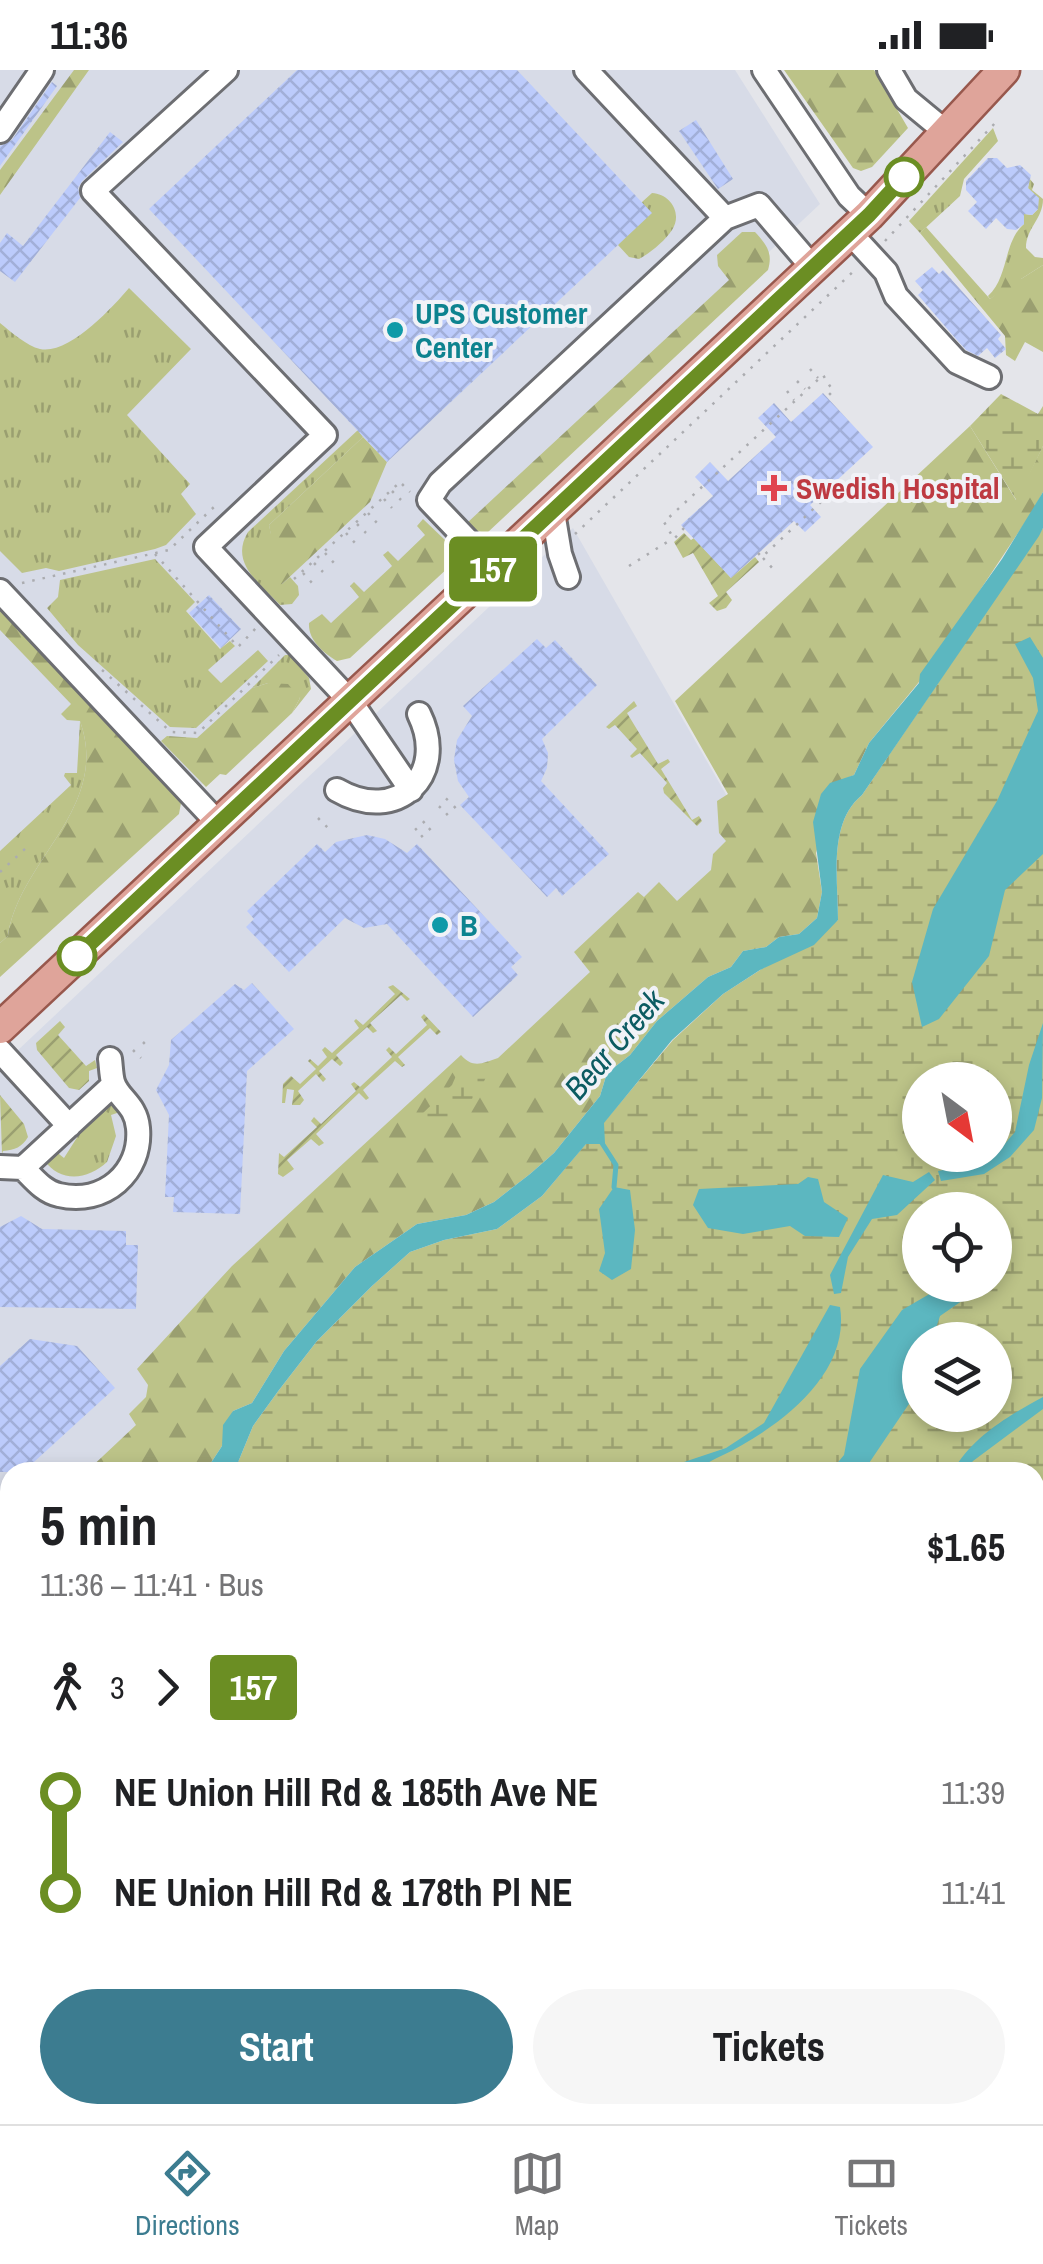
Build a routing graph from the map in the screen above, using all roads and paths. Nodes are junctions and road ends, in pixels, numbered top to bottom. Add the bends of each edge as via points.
1 (42, 70) edge
2 (226, 70) edge
3 (586, 70) edge
4 (764, 70) edge
5 (889, 70) edge
6 (1004, 70) edge
7 (996, 122) dead end
8 (0, 131) edge
9 (946, 132) junction
10 (725, 218) junction
11 (859, 224) junction
12 (880, 246) dead end
13 (861, 264) dead end
14 (813, 268) junction
15 (810, 369) dead end
16 (989, 377) dead end
17 (819, 379) junction
18 (797, 381) dead end
19 (806, 390) junction
20 (787, 391) dead end
21 (827, 397) dead end
22 (795, 401) junction
23 (689, 428) junction
24 (694, 435) dead end
25 (839, 485) dead end
26 (392, 490) junction
27 (410, 492) dead end
28 (383, 498) junction
29 (400, 500) dead end
30 (216, 506) dead end
31 (392, 508) dead end
32 (367, 512) junction
33 (553, 512) junction
34 (356, 522) junction
35 (377, 523) dead end
36 (684, 528) dead end
37 (345, 532) junction
38 (366, 533) dead end
39 (674, 538) junction
40 (524, 540) junction
41 (566, 542) dead end
42 (354, 543) dead end
43 (324, 552) junction
44 (154, 553) junction
45 (313, 562) junction
46 (334, 563) dead end
47 (629, 566) dead end
48 (494, 568) junction
49 (302, 572) junction
50 (323, 572) dead end
51 (776, 572) dead end
52 (294, 578) dead end
53 (24, 580) dead end
54 (312, 584) dead end
55 (0, 591) edge
56 (270, 614) junction
57 (295, 640) junction
58 (94, 662) dead end
59 (351, 702) junction
60 (419, 714) dead end
61 (337, 790) dead end
62 (411, 790) junction
63 (448, 798) dead end
64 (456, 806) dead end
65 (439, 808) dead end
66 (446, 815) dead end
67 (318, 818) dead end
68 (424, 822) dead end
69 (218, 824) junction
70 (328, 828) dead end
71 (431, 828) dead end
72 (415, 830) dead end
73 (421, 837) dead end
74 (26, 848) dead end
75 (0, 872) edge
76 (0, 1028) edge
77 (143, 1042) dead end
78 (150, 1049) dead end
79 (133, 1050) dead end
80 (0, 1051) edge
81 (141, 1058) dead end
82 (110, 1059) dead end
83 (114, 1085) junction
84 (68, 1126) junction
85 (12, 1168) edge

1 - 8 lane
2 - 56 lane via 93,191 324,435 206,547
3 - 10 lane
4 - 11 lane via 849,196
5 - 9 lane via 906,98
6 - 9 main road
7 - 12 path
9 - 11 main road
10 - 14 lane via 759,204
10 - 48 lane via 429,500
11 - 14 main road
11 - 16 lane via 896,296 957,362
13 - 23 path
14 - 33 main road
15 - 17 path
17 - 19 path
17 - 21 path via 824,375 833,392
18 - 19 path
19 - 22 path
20 - 22 path
22 - 39 path via 664,522
23 - 24 path
23 - 41 path
25 - 51 path via 760,555
26 - 27 path via 400,484
26 - 28 path
26 - 29 path
28 - 31 path
28 - 32 path
30 - 44 path via 169,550
32 - 34 path
32 - 35 path
33 - 40 main road
33 - 40 lane via 568,576
34 - 37 path
34 - 38 path
36 - 39 path
37 - 42 path
37 - 43 path
39 - 47 path
40 - 48 main road
43 - 45 path
43 - 46 path
44 - 53 path
44 - 56 path via 238,647
45 - 49 path
45 - 50 path
48 - 59 main road
49 - 52 path
49 - 54 path
55 - 69 lane
56 - 57 lane
57 - 58 path via 198,733 171,732
57 - 59 lane
59 - 62 lane
59 - 69 main road
60 - 62 lane via 428,753
61 - 62 lane via 370,804 389,803
63 - 65 path
64 - 66 path
67 - 70 path
68 - 72 path
69 - 76 main road
71 - 73 path
74 - 75 path
77 - 78 path
79 - 81 path
80 - 84 lane
82 - 83 lane
83 - 84 lane
83 - 85 lane via 131,1104 138,1126 137,1156 120,1183 88,1198 58,1195
84 - 85 lane

